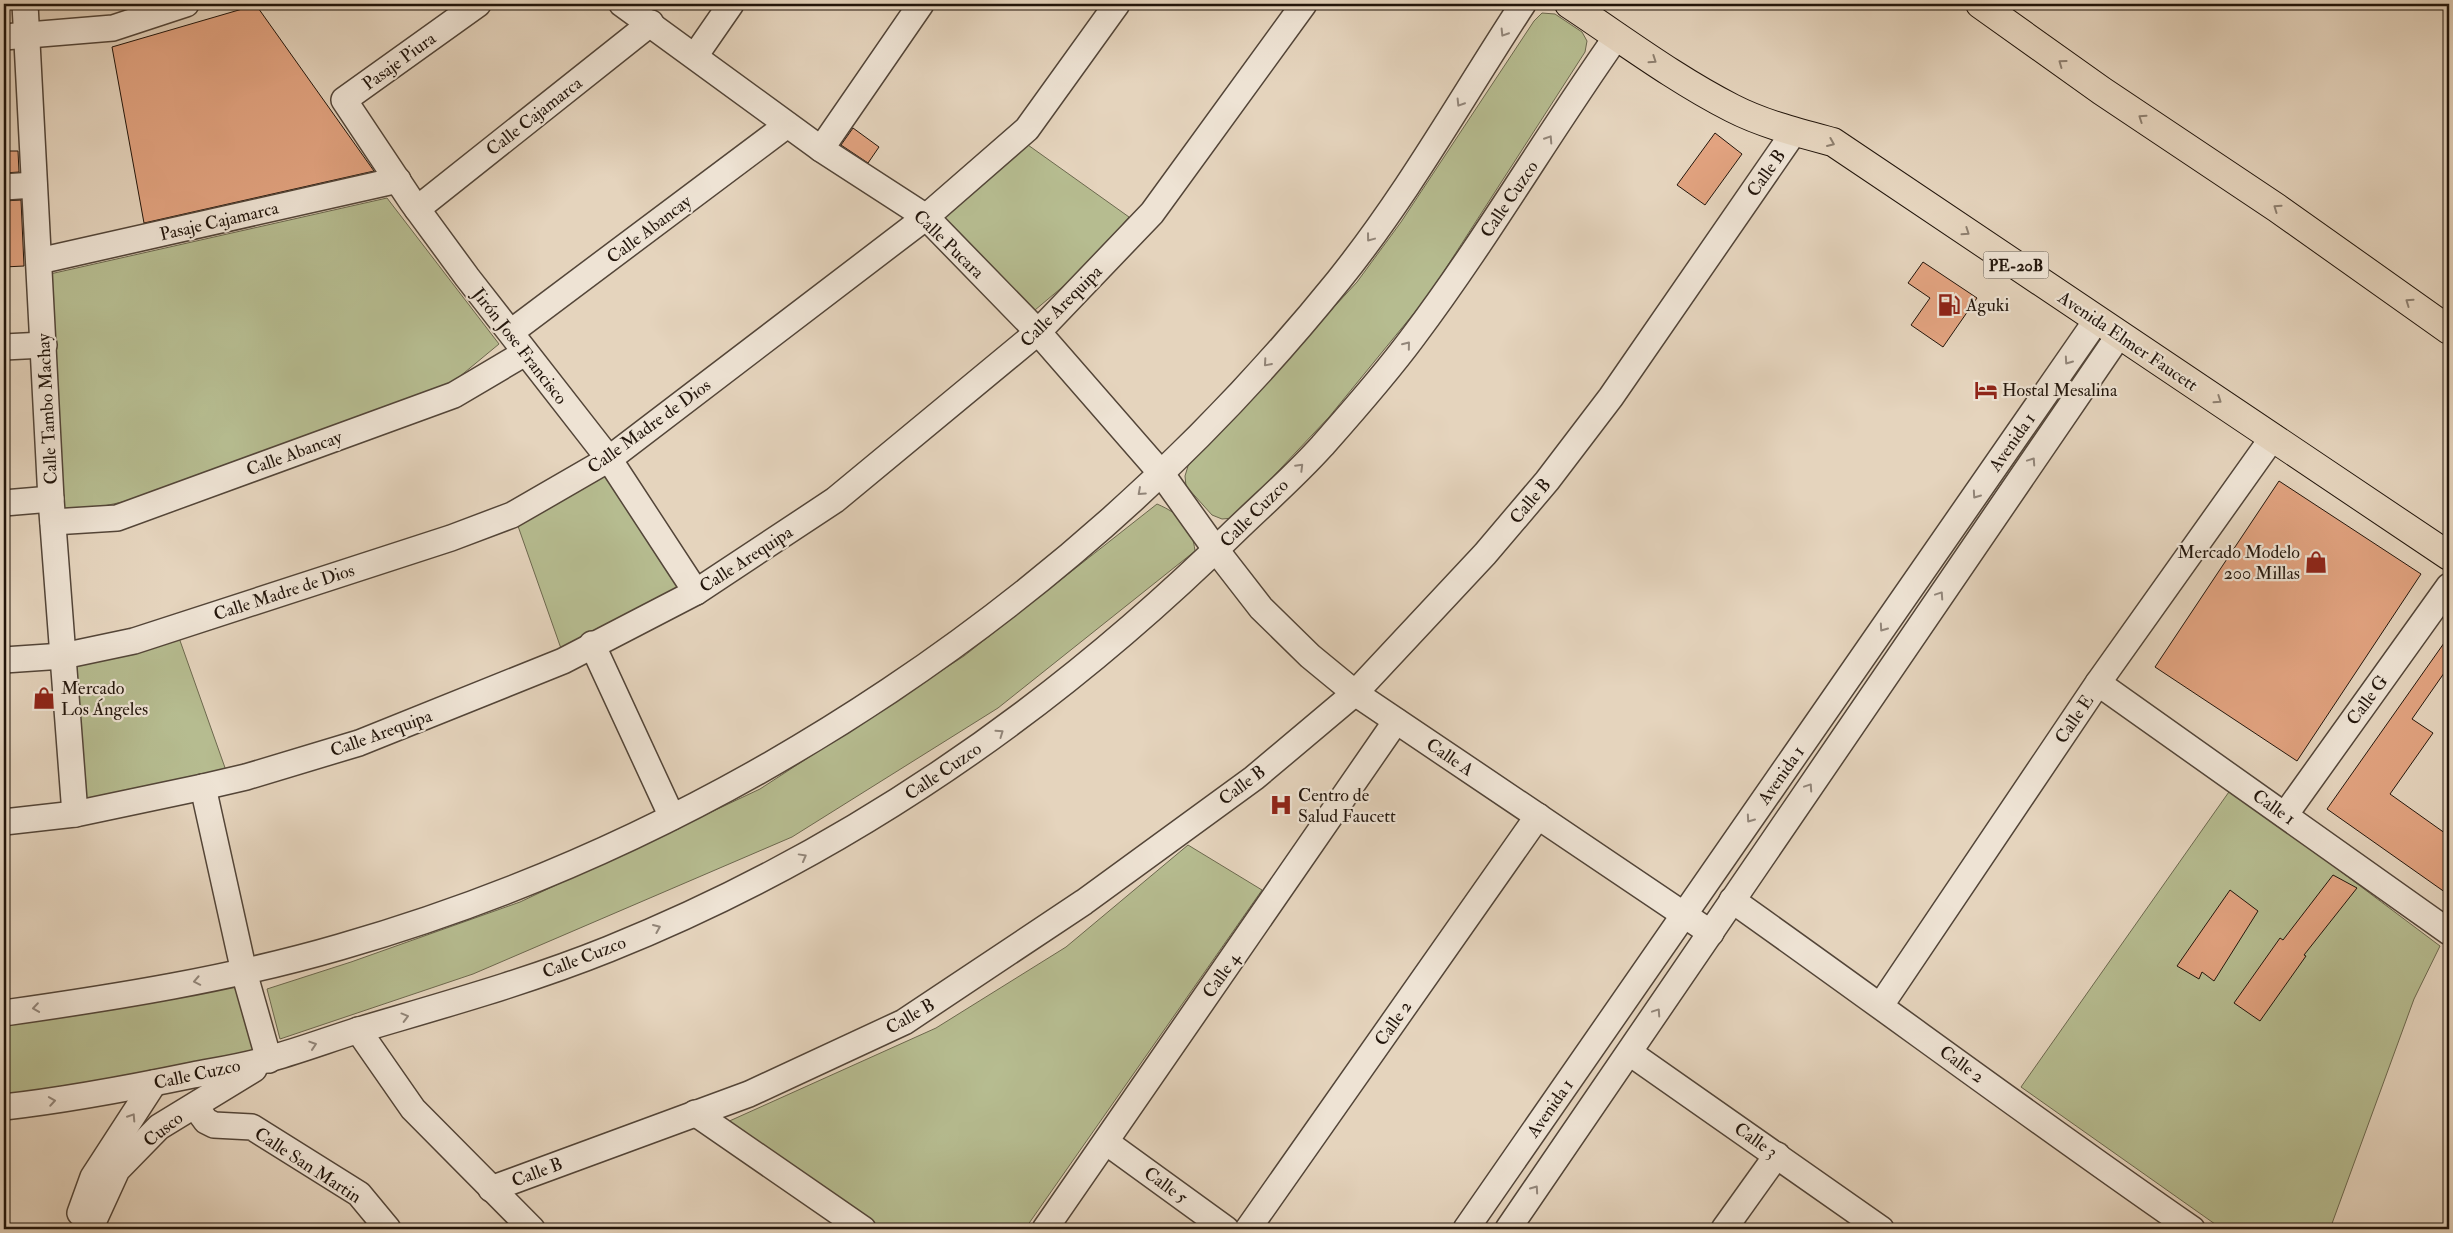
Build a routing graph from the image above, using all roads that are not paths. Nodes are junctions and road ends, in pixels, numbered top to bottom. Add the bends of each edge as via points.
1 (25, 4) edge
2 (186, 4) edge
3 (478, 4) edge
4 (622, 4) edge
5 (731, 4) edge
6 (921, 4) edge
7 (1117, 4) edge
8 (1304, 4) edge
9 (1522, 4) edge
10 (1569, 4) edge
11 (1980, 4) edge
12 (651, 23) junction
13 (28, 36) junction
14 (1617, 36) junction
15 (4, 37) edge
16 (695, 56) junction
17 (344, 100) joint
18 (787, 125) junction
19 (1794, 132) junction
20 (822, 149) junction
21 (398, 180) junction
22 (34, 185) junction
23 (4, 187) edge
24 (417, 209) junction
25 (926, 217) junction
26 (40, 261) junction
27 (2107, 328) junction
28 (2449, 330) edge
29 (511, 332) junction
30 (1038, 332) junction
31 (44, 345) junction
32 (4, 347) edge
33 (525, 353) junction
34 (2273, 437) junction
35 (609, 459) junction
36 (1161, 473) junction
37 (4, 503) edge
38 (52, 511) junction
39 (1216, 550) junction
40 (2449, 556) edge
41 (2449, 586) edge
42 (696, 592) junction
43 (592, 644) junction
44 (63, 656) junction
45 (4, 660) edge
46 (2098, 683) junction
47 (1355, 693) junction
48 (1396, 721) junction
49 (203, 786) junction
50 (75, 814) junction
51 (2285, 815) junction
52 (1538, 816) junction
53 (672, 817) junction
54 (4, 822) edge
55 (1732, 900) junction
56 (1684, 915) junction
57 (2449, 932) edge
58 (1711, 933) junction
59 (244, 972) junction
60 (1881, 1005) junction
61 (4, 1013) edge
62 (358, 1030) junction
63 (1630, 1053) junction
64 (269, 1060) junction
65 (154, 1084) junction
66 (195, 1106) junction
67 (4, 1107) edge
68 (695, 1113) junction
69 (1106, 1142) junction
70 (1777, 1155) junction
71 (491, 1189) junction
72 (75, 1229) edge
73 (90, 1229) edge
74 (388, 1229) edge
75 (532, 1229) edge
76 (863, 1229) edge
77 (1045, 1229) edge
78 (1226, 1229) edge
79 (1248, 1229) edge
80 (1466, 1229) edge
81 (1508, 1229) edge
82 (1724, 1229) edge
83 (1881, 1229) edge
84 (2192, 1229) edge

1 - 13 street, Calle Tambo Machay
2 - 13 street via 113,28
3 - 17 street, Pasaje Piura
4 - 12 street, Calle Pucara
5 - 16 street
6 - 20 street
7 - 25 street, Calle Madre de Dios via 1027,129
8 - 30 street, Calle Arequipa via 1152,213
9 -> 36 street via 1405,192 1337,281 1252,381
10 - 14 highway, Avenida Elmer Faucett / PE-20B
28 -> 11 highway
12 - 16 street, Calle Pucara
12 - 24 street, Calle Cajamarca
13 - 15 street
13 - 22 street, Calle Tambo Machay
14 -> 19 highway, Avenida Elmer Faucett / PE-20B via 1683,80 1733,108
39 -> 14 street, Calle Cuzco via 1319,449 1411,340
16 - 18 street, Calle Pucara
17 - 21 street, Jirón Jose Francisco
18 - 20 street, Calle Pucara
18 - 29 street, Calle Abancay
19 -> 27 highway, Avenida Elmer Faucett / PE-20B via 1833,142
19 - 47 street, Calle B via 1612,397 1547,481 1485,554
20 - 25 street, Calle Pucara
21 - 24 street, Jirón Jose Francisco
21 - 26 street, Pasaje Cajamarca
22 - 23 street
22 - 26 street, Calle Tambo Machay
24 - 29 street, Jirón Jose Francisco
25 - 30 street, Calle Pucara
25 - 35 street, Calle Madre de Dios
26 - 31 street, Calle Tambo Machay
27 -> 34 highway, Avenida Elmer Faucett / PE-20B
55 -> 27 street, Avenida 1
27 -> 56 street, Avenida 1
29 - 33 street, Jirón Jose Francisco
30 - 36 street, Calle Pucara
30 - 42 street, Calle Arequipa via 835,500
31 - 32 street
31 - 38 street, Calle Tambo Machay
33 - 35 street, Jirón Jose Francisco
33 - 38 street, Calle Abancay via 454,395 117,518
34 - 40 highway, Avenida Elmer Faucett / PE-20B
34 - 46 street, Calle E
35 - 42 street, Jirón Jose Francisco
35 - 44 street, Calle Madre de Dios via 512,515 451,538 134,641
36 - 39 street, Calle Pucara
36 -> 53 street via 1084,543 929,664 855,714
37 - 38 street, Calle Abancay
38 - 44 street, Calle Tambo Machay
39 - 47 street, Calle A via 1261,608 1310,656
62 -> 39 street, Calle Cuzco via 486,993 584,958 672,922 791,864 905,797 1014,722 1118,640
41 - 51 street, Calle G
42 - 43 street, Calle Arequipa
43 - 49 street, Calle Arequipa via 563,660 359,743 246,777
43 - 53 street
44 - 45 street, Calle Madre de Dios
44 - 50 street, Calle Tambo Machay
46 - 51 street, Calle 1
46 - 60 street, Calle E
47 - 48 street, Calle A
47 - 68 street, Calle B via 1254,778 1084,902 904,1022 753,1092
48 - 52 street, Calle A
48 - 69 street, Calle 4
49 - 50 street, Calle Arequipa
49 - 59 street
50 - 54 street, Calle Arequipa
51 - 57 street, Calle 1
52 - 56 street, Calle A
52 - 79 street, Calle 2
53 - 59 street via 550,872 437,916 340,947
55 - 58 street, Avenida 1
55 - 60 street, Calle 2
56 - 58 street, Calle A
56 - 80 street, Avenida 1
63 -> 58 street, Avenida 1
59 -> 61 street via 108,998
59 - 64 street
60 - 84 street, Calle 2 via 2082,1153
64 -> 62 street, Calle Cuzco
62 - 71 street, Calle B via 413,1109
63 - 70 street, Calle 3
81 -> 63 street, Avenida 1
64 - 65 street, Calle Cuzco
64 - 66 street, Cusco
67 -> 65 street, Calle Cuzco
72 -> 65 street via 93,1177
66 - 73 street, Cusco via 159,1128 117,1170
66 - 74 street, Calle San Martin via 206,1121 214,1125 252,1127 359,1194
68 - 71 street, Calle B
68 - 76 street
69 - 77 street, Calle 4
69 - 78 street, Calle 5
70 - 82 street
70 - 83 street, Calle 3
71 - 75 street, Calle B

